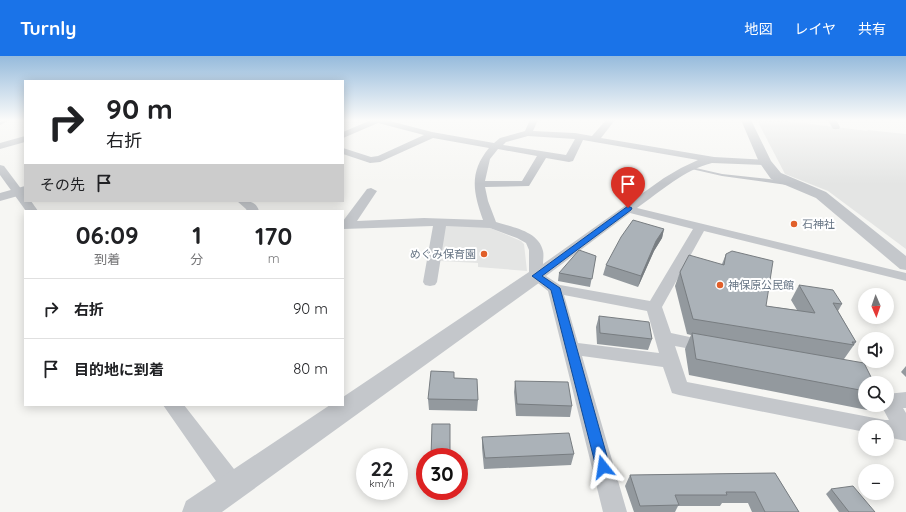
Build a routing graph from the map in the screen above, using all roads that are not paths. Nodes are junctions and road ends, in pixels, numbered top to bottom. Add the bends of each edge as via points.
1 (21, 141) edge
2 (418, 141) edge
3 (462, 141) edge
4 (503, 141) edge
5 (578, 141) edge
6 (608, 141) edge
7 (756, 141) edge
8 (0, 146) edge
9 (495, 148) junction
10 (344, 151) edge
11 (543, 155) junction
12 (714, 160) junction
13 (765, 162) junction
14 (689, 167) junction
15 (0, 168) edge
16 (790, 183) junction
17 (479, 184) junction
18 (22, 191) edge
19 (371, 191) dead end
20 (0, 196) edge
21 (628, 208) junction
22 (440, 223) junction
23 (491, 224) junction
24 (345, 225) edge
25 (701, 226) junction
26 (902, 259) edge
27 (906, 277) edge
28 (430, 282) dead end
29 (546, 282) junction
30 (654, 306) junction
31 (664, 338) junction
32 (571, 348) junction
33 (724, 349) edge
34 (671, 361) junction
35 (894, 400) edge
36 (174, 406) edge
37 (858, 423) edge
38 (894, 429) edge
39 (233, 486) junction
40 (197, 512) edge
41 (615, 512) edge

1 - 8 street
2 - 10 street via 380,159 370,160
3 - 9 street
4 - 9 street
5 - 11 street via 569,159
6 - 12 street
7 - 13 street
9 - 11 street
9 - 17 street via 485,159
11 - 17 street via 525,184
12 - 13 street
12 - 14 street via 699,162
13 - 16 street via 776,176
14 - 16 lane via 722,175
14 - 21 street
15 - 18 street
16 - 26 street via 821,195
17 - 23 street via 482,201
18 - 20 street
19 - 24 street
21 - 25 street
21 - 29 street
22 - 23 street
22 - 24 street
22 - 28 street
23 - 29 street via 522,235 531,241
25 - 27 street
25 - 30 street
29 - 30 street
29 - 32 street
29 - 39 street
30 - 31 street
31 - 33 street
31 - 34 street
32 - 34 street
32 - 41 street
34 - 37 street via 679,388
35 - 38 street via 906,432
36 - 39 street
39 - 40 street

